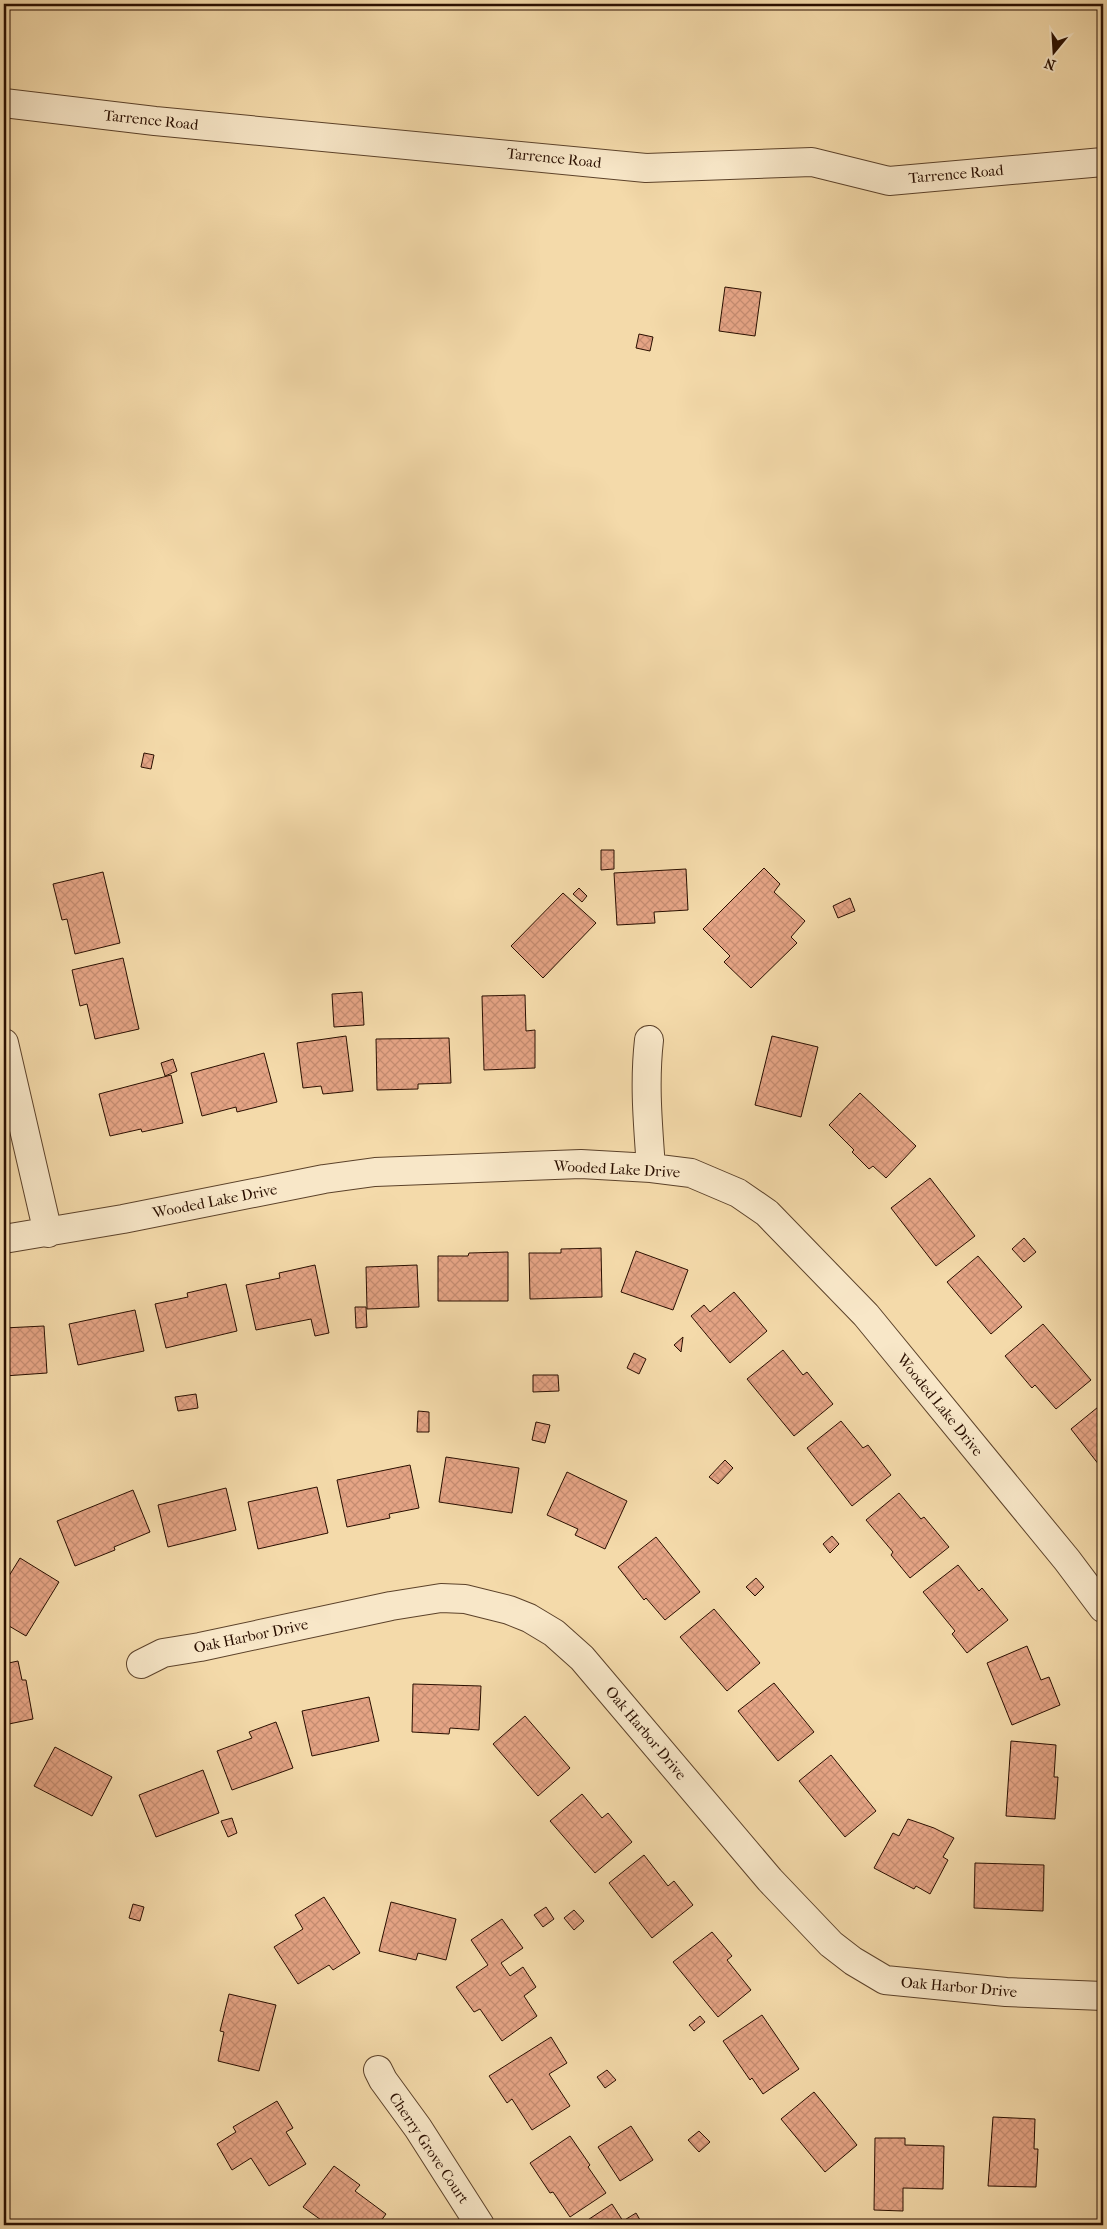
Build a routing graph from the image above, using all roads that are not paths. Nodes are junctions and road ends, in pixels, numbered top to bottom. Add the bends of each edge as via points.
1 (4, 103) edge
2 (1103, 162) edge
3 (649, 1040) dead end
4 (4, 1043) edge
5 (651, 1168) junction
6 (48, 1233) junction
7 (4, 1239) edge
8 (1103, 1608) edge
9 (140, 1664) dead end
10 (1103, 1996) edge
11 (378, 2070) dead end
12 (480, 2225) edge

1 - 2 street, Tarrence Road via 155,122 646,168 812,162 889,181
3 - 5 street via 645,1073
4 - 6 street
5 - 6 street, Wooded Lake Drive via 582,1164 375,1172
5 - 8 street, Wooded Lake Drive via 691,1172 738,1192 767,1213 866,1315
6 - 7 street, Wooded Lake Drive
9 - 10 street, Oak Harbor Drive via 163,1653 441,1598 465,1599 509,1610 554,1633 582,1658 770,1880 831,1944 853,1961 886,1980 1006,1992
11 - 12 street, Cherry Grove Court

